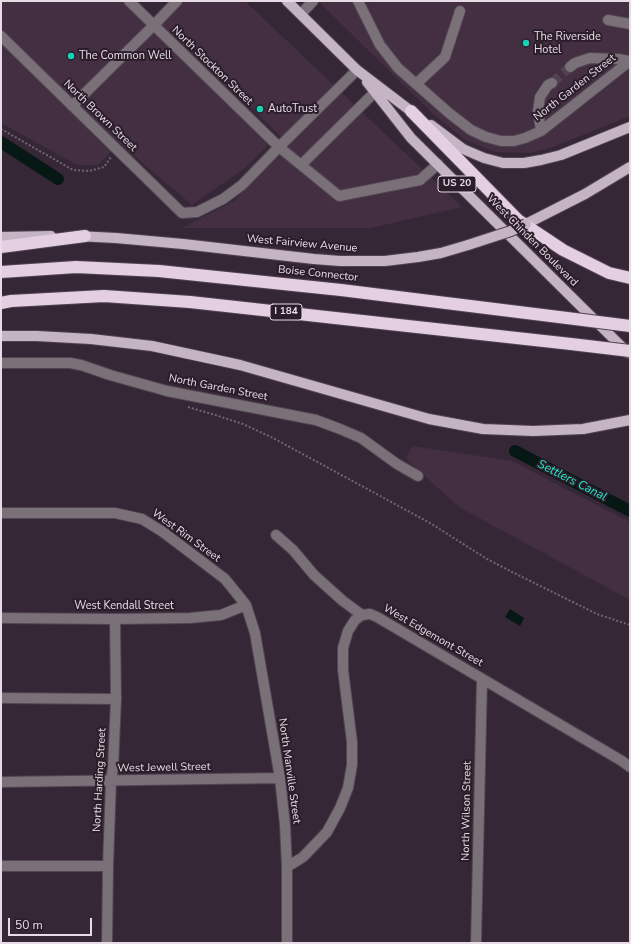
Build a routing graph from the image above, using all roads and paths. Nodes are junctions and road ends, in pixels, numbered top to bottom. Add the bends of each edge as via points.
1 (129, 1) edge
2 (176, 1) edge
3 (287, 1) edge
4 (313, 1) edge
5 (358, 1) edge
6 (460, 12) dead end
7 (301, 14) junction
8 (608, 20) dead end
9 (630, 24) edge
10 (154, 25) junction
11 (1, 36) edge
12 (630, 61) edge
13 (570, 67) tunnel mouth
14 (357, 70) junction
15 (552, 82) tunnel mouth
16 (416, 84) junction
17 (375, 92) junction
18 (72, 106) junction
19 (411, 111) junction
20 (630, 127) edge
21 (1, 129) edge
22 (541, 131) junction
23 (279, 147) junction
24 (117, 149) junction
25 (438, 164) junction
26 (301, 165) junction
27 (630, 167) edge
28 (85, 236) junction
29 (1, 237) edge
30 (1, 247) edge
31 (1, 272) edge
32 (630, 278) edge
33 (1, 303) edge
34 (630, 326) edge
35 (1, 336) edge
36 (630, 352) edge
37 (630, 355) edge
38 (1, 363) edge
39 (187, 406) dead end
40 (630, 420) edge
41 (418, 476) dead end
42 (1, 513) edge
43 (276, 535) dead end
44 (246, 605) junction
45 (362, 615) junction
46 (1, 618) edge
47 (115, 619) junction
48 (630, 626) edge
49 (482, 679) junction
50 (1, 698) edge
51 (116, 699) junction
52 (630, 767) edge
53 (280, 778) junction
54 (111, 781) junction
55 (1, 782) edge
56 (1, 866) edge
57 (108, 866) junction
58 (287, 867) junction
59 (107, 943) edge
60 (287, 943) edge
61 (476, 943) edge

1 - 10 street, North Stockton Street
2 - 10 street
3 - 7 main road, West Chinden Boulevard / US 20
4 - 7 street
5 - 16 street, North Garden Street via 380,45 398,68
6 - 16 street via 445,57
7 - 14 main road, West Chinden Boulevard / US 20
8 - 9 street
10 - 18 street
10 - 23 street, North Stockton Street
11 - 18 street, North Brown Street
12 - 13 street via 590,58
12 - 22 street, North Garden Street
14 - 17 main road, West Chinden Boulevard / US 20
14 - 19 main road, West Chinden Boulevard / US 20
14 - 23 street
15 - 22 street via 540,97 538,111
16 - 22 street, North Garden Street via 471,130 486,137 514,141
17 - 25 main road, West Chinden Boulevard / US 20 via 411,138
17 - 26 street
18 - 24 street, North Brown Street
19 - 20 main road, West Chinden Boulevard via 463,149 484,158 503,162 524,163 541,160
19 - 32 highway, US 20 via 518,220 563,250 609,273
21 - 24 path via 73,170 89,171 104,167
23 - 24 street, North Brown Street via 242,185 223,199 197,212 182,213
23 - 26 street, North Stockton Street
25 - 26 street, North Stockton Street via 420,180 339,196
25 - 37 main road, West Chinden Boulevard / US 20
27 - 28 main road, West Fairview Avenue, bridge via 585,194 511,231 441,253 385,261 314,259
28 - 29 main road, West Fairview Avenue
28 - 30 highway
31 - 34 highway, Boise Connector, bridge via 76,268 159,271 341,290
33 - 36 highway, I 184, bridge via 104,296 182,301
35 - 40 main road via 91,339 152,346 240,365 428,418 483,429 583,429
38 - 41 street, North Garden Street via 70,363 167,391 316,420 360,438
39 - 48 path via 243,424 273,438 430,523 514,574 597,614
42 - 44 street, West Rim Street via 115,513 142,519 225,579
43 - 45 street via 314,575
44 - 47 street, West Kendall Street via 221,615
44 - 53 street, North Manville Street via 255,633
45 - 49 street, West Edgemont Street via 370,614 377,617
45 - 58 street via 348,631 343,648 343,670 352,742 348,788 327,832 303,857
46 - 47 street, West Kendall Street
47 - 51 street, North Harding Street
49 - 52 street, West Edgemont Street
49 - 61 street, North Wilson Street
50 - 51 street
51 - 54 street, North Harding Street
53 - 54 street, West Jewell Street
53 - 58 street, North Manville Street
54 - 55 street, West Jewell Street
54 - 57 street, North Harding Street
56 - 57 street
57 - 59 street, North Harding Street
58 - 60 street, North Manville Street

